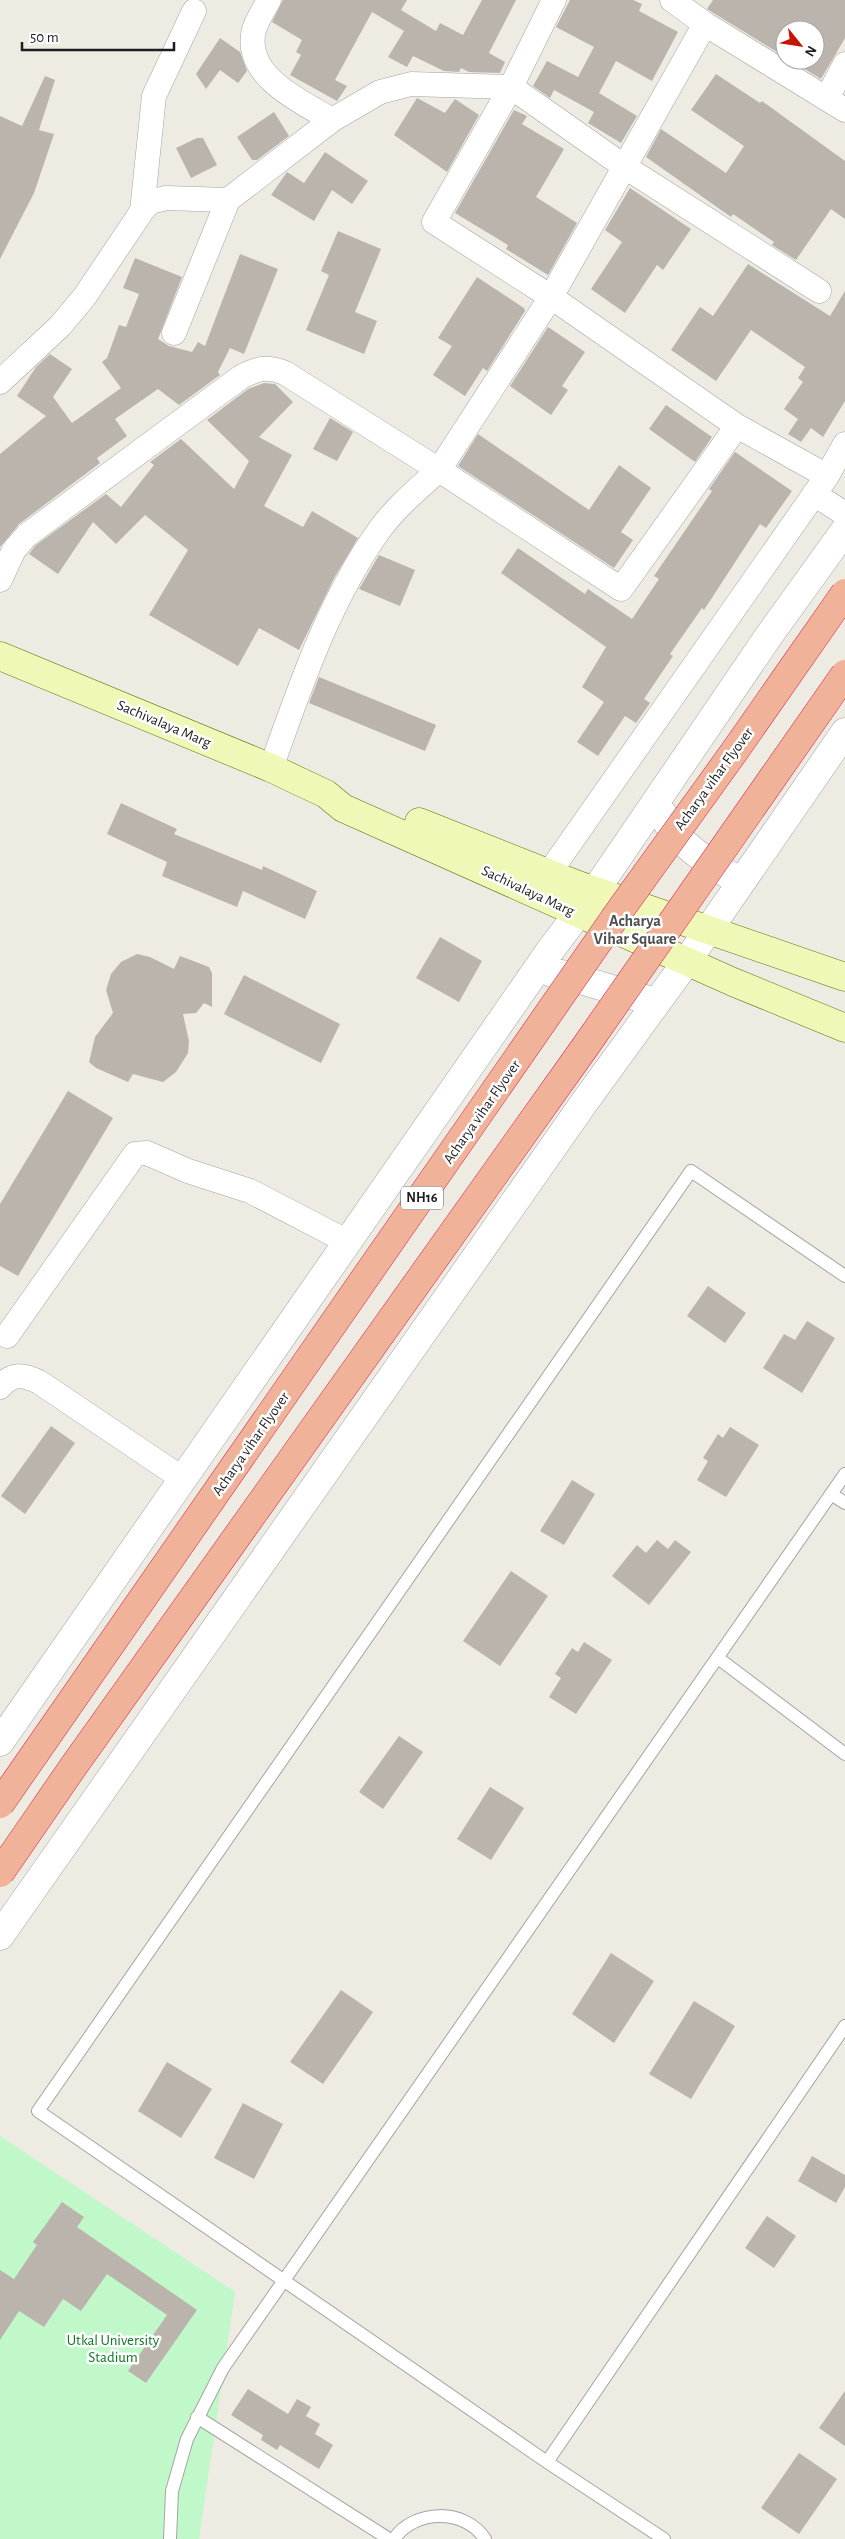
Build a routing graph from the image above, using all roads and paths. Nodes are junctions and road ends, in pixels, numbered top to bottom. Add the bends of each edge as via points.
1 (269, 0) edge
2 (554, 0) edge
3 (672, 0) edge
4 (194, 11) dead end
5 (705, 24) junction
6 (845, 64) edge
7 (511, 87) junction
8 (836, 104) edge
9 (332, 120) junction
10 (625, 167) junction
11 (228, 200) junction
12 (142, 211) junction
13 (819, 291) dead end
14 (551, 297) junction
15 (174, 333) dead end
16 (0, 382) edge
17 (736, 426) junction
18 (845, 444) edge
19 (439, 470) junction
20 (821, 485) junction
21 (845, 514) edge
22 (845, 530) edge
23 (0, 580) edge
24 (845, 592) edge
25 (0, 656) edge
26 (845, 674) edge
27 (845, 732) edge
28 (271, 768) junction
29 (666, 788) junction
30 (326, 794) junction
31 (549, 873) junction
32 (741, 882) junction
33 (595, 891) junction
34 (578, 914) junction
35 (708, 928) junction
36 (687, 961) junction
37 (535, 972) junction
38 (845, 977) edge
39 (656, 1002) junction
40 (845, 1028) edge
41 (348, 1242) junction
42 (845, 1276) edge
43 (7, 1336) dead end
44 (0, 1387) edge
45 (845, 1474) edge
46 (183, 1479) junction
47 (831, 1494) junction
48 (845, 1503) edge
49 (718, 1658) junction
50 (0, 1742) edge
51 (845, 1754) edge
52 (0, 1804) edge
53 (0, 1873) edge
54 (0, 1936) edge
55 (845, 2026) edge
56 (284, 2282) junction
57 (197, 2417) junction
58 (546, 2462) junction
59 (170, 2539) edge
60 (390, 2539) edge
61 (394, 2539) edge
62 (485, 2539) edge
63 (664, 2539) edge

1 - 9 street via 253,35 255,56 262,70 283,90
2 - 7 street
3 - 5 street
4 - 12 street via 154,96
5 - 8 street
5 - 10 street
6 - 8 street
7 - 9 street via 411,84 380,92
7 - 10 street
7 - 14 street via 434,222
9 - 11 street
10 - 13 street
10 - 14 street
11 - 12 street via 166,198 150,202
11 - 15 street
12 - 16 street via 85,296 60,326
14 - 17 street
14 - 19 street
17 - 19 street via 621,589
17 - 20 street
18 - 20 street
19 - 23 street via 286,373 258,368 241,377 27,534 14,550
19 - 28 street via 381,528 353,572 305,673
20 - 21 street
20 - 31 street
22 - 29 street
24 - 52 highway, Acharya vihar Flyover / NH16, bridge via 623,906
25 - 28 main road, Sachivalaya Marg
26 - 53 highway, NH16, bridge via 602,1024
27 - 32 street
28 - 30 main road, Sachivalaya Marg
29 - 32 street via 662,809 667,825 717,869
29 - 33 street
30 - 31 main road, Sachivalaya Marg via 345,793
30 - 34 main road, Sachivalaya Marg via 343,808
31 - 33 main road, Sachivalaya Marg
32 - 35 street
33 - 34 street
33 - 35 main road, Sachivalaya Marg
34 - 36 main road, Sachivalaya Marg
34 - 37 street
35 - 36 street
35 - 38 main road, Sachivalaya Marg
36 - 39 street
36 - 40 main road, Sachivalaya Marg
37 - 39 street via 561,974
37 - 41 street
39 - 54 street
41 - 43 street via 250,1191 147,1154 135,1154
41 - 46 street
42 - 56 lane via 691,1171 38,2111
44 - 46 street via 7,1379 28,1376
45 - 47 lane
46 - 50 street
47 - 48 lane
47 - 49 lane
49 - 51 lane
49 - 56 lane
55 - 58 lane
56 - 57 lane via 223,2368
56 - 58 lane
57 - 59 lane via 172,2491
57 - 60 lane
58 - 63 lane
61 - 62 lane via 413,2522 430,2516 448,2516 466,2522

